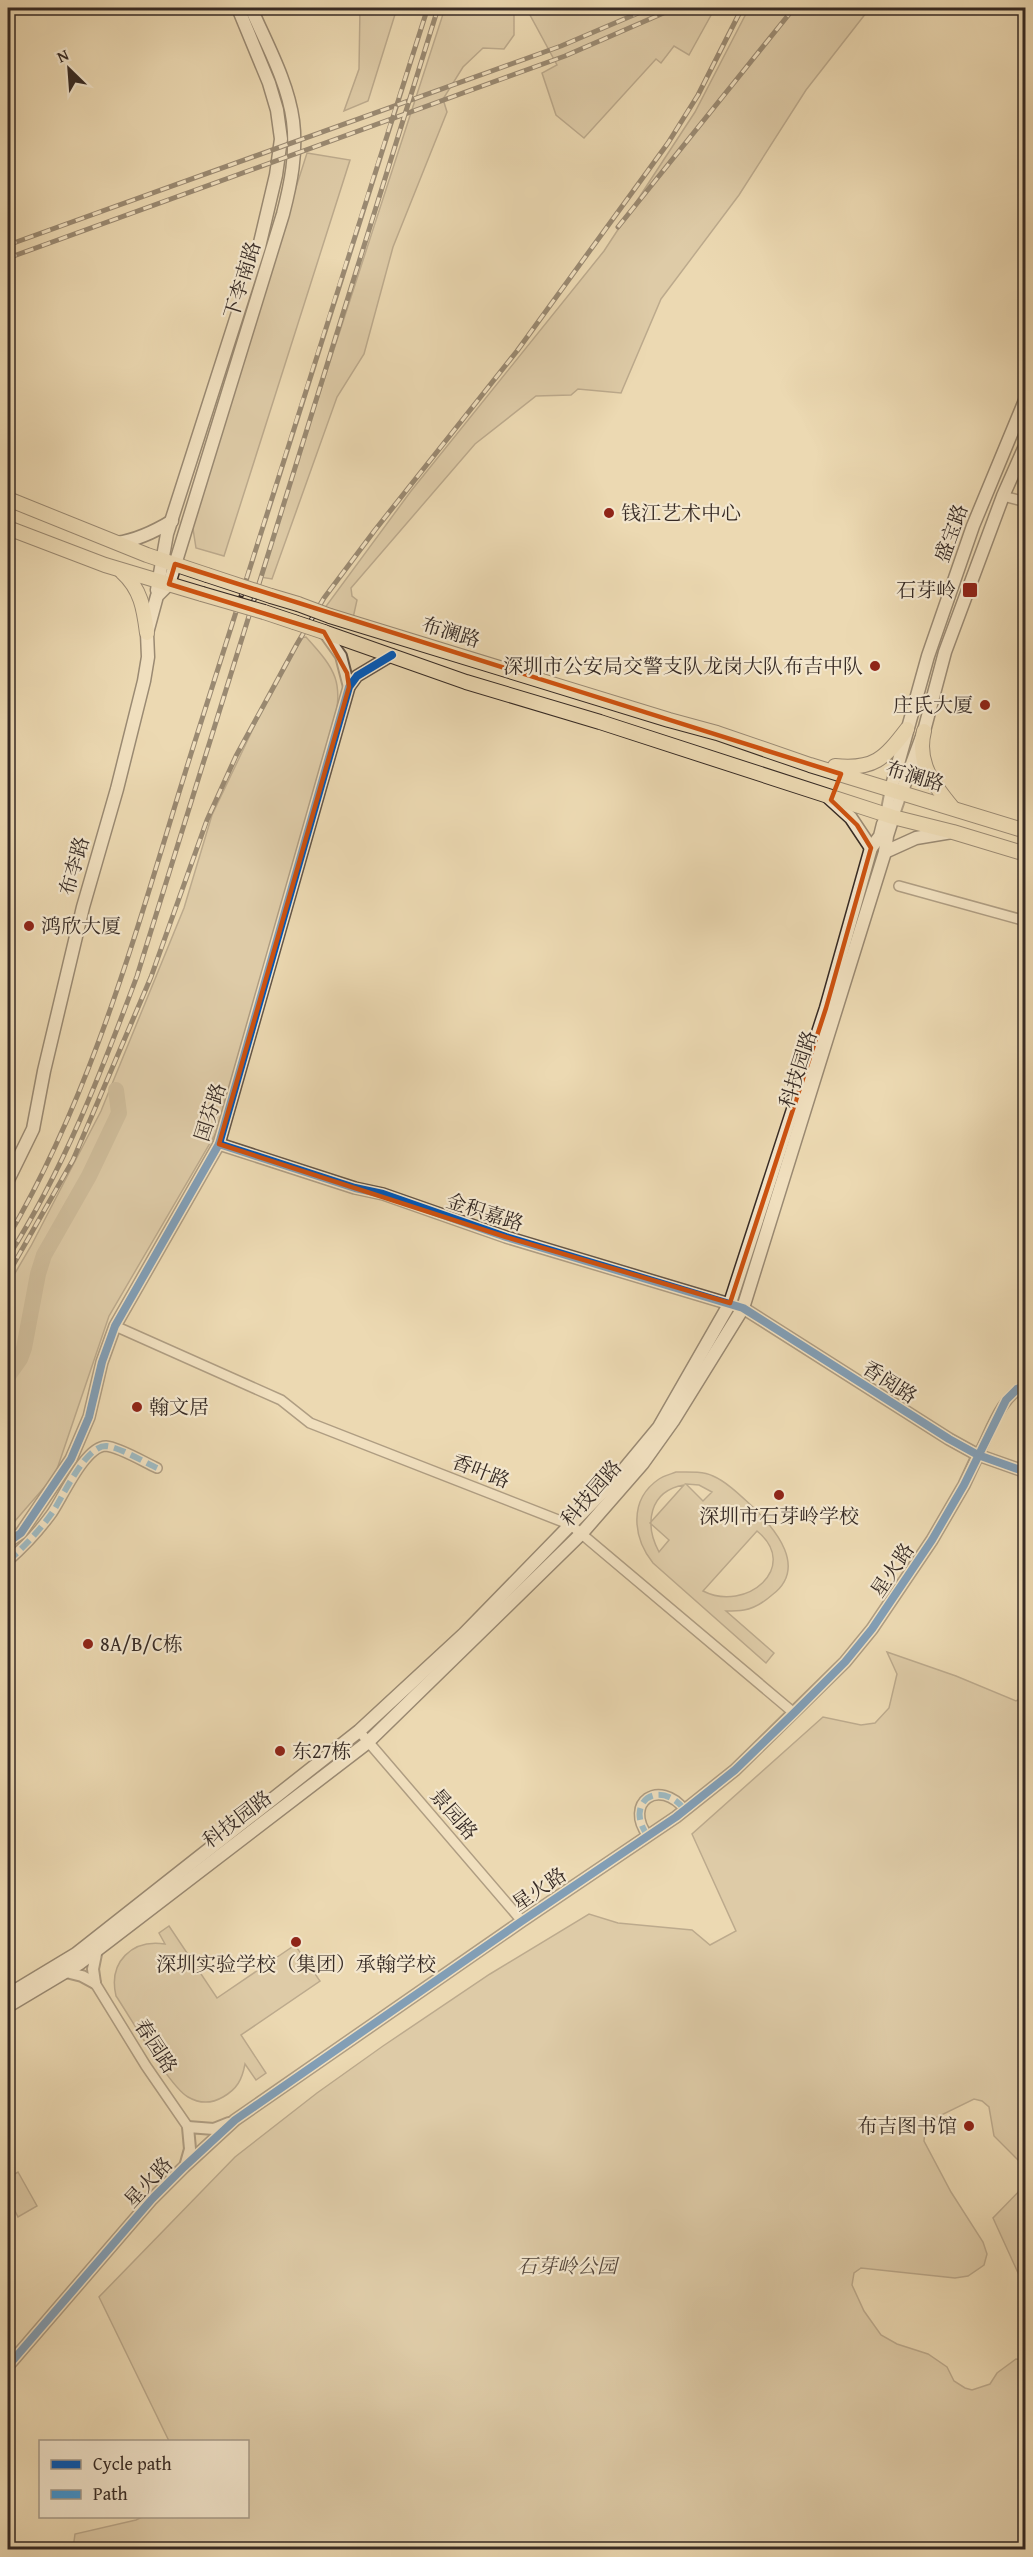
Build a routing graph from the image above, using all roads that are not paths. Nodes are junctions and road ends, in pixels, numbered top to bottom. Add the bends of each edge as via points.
1 (238, 8) edge
2 (250, 8) edge
3 (283, 138) junction
4 (294, 164) junction
5 (278, 166) junction
6 (1026, 398) edge
7 (1026, 444) edge
8 (1003, 496) junction
9 (8, 499) edge
10 (1026, 502) edge
11 (171, 521) junction
12 (8, 528) edge
13 (117, 543) junction
14 (168, 562) junction
15 (118, 569) junction
16 (163, 583) junction
17 (324, 632) junction
18 (147, 633) junction
19 (392, 655) junction
20 (349, 687) junction
21 (907, 729) junction
22 (924, 731) junction
23 (810, 765) junction
24 (841, 774) junction
25 (897, 790) junction
26 (827, 794) junction
27 (952, 807) junction
28 (890, 816) junction
29 (1026, 831) edge
30 (953, 832) junction
31 (871, 848) junction
32 (885, 852) junction
33 (1026, 854) edge
34 (899, 886) dead end
35 (1026, 921) edge
36 (219, 1144) junction
37 (8, 1180) edge
38 (730, 1303) junction
39 (743, 1308) junction
40 (115, 1326) junction
41 (1026, 1385) edge
42 (978, 1455) junction
43 (157, 1468) dead end
44 (1026, 1472) edge
45 (571, 1525) junction
46 (582, 1533) junction
47 (8, 1542) edge
48 (8, 1561) edge
49 (794, 1713) junction
50 (359, 1731) junction
51 (367, 1743) junction
52 (685, 1810) junction
53 (648, 1836) junction
54 (522, 1921) junction
55 (97, 1949) junction
56 (66, 1972) junction
57 (95, 1983) junction
58 (8, 1995) edge
59 (8, 2006) edge
60 (235, 2121) junction
61 (188, 2127) junction
62 (184, 2167) junction
63 (8, 2366) edge

1 - 3 main road, 下李南路 via 269,83
2 - 3 main road, 下李南路 via 287,93 293,121
3 - 4 main road, 下李南路
3 - 5 main road, 下李南路
4 - 5 main road
4 - 14 main road, 下李南路 via 283,214
5 - 11 main road, 下李南路 via 269,214
6 - 21 main road, 盛宝路 via 973,526
7 - 8 main road, 盛宝路
8 - 10 street
8 - 22 main road, 盛宝路 via 945,652
9 - 13 main road, 布澜路
11 - 13 main road via 153,533
11 - 14 main road, 下李南路
12 - 15 main road, 布澜路
13 - 14 main road, 布澜路
14 - 16 main road, 布李路
14 - 23 main road, 布澜路, bridge
15 - 16 main road, 布澜路
15 - 18 main road via 137,590
16 - 17 main road, 布澜路, bridge
16 - 18 main road, 布李路
17 - 19 main road, 布澜路
17 - 20 street via 341,656
18 - 37 main road, 布李路 via 144,681 83,908 33,1129
19 - 20 street via 357,676
19 - 26 main road, 布澜路 via 466,682
20 - 36 street, 国芬路
21 - 23 main road via 884,758 873,764 852,768
21 - 25 main road, 盛宝路
22 - 25 main road, 盛宝路
22 - 27 main road via 921,743 925,768
23 - 24 main road, 布澜路
24 - 25 main road, 布澜路
24 - 26 main road
25 - 27 main road, 布澜路
25 - 28 street, 科技园路
26 - 28 main road, 布澜路
26 - 31 main road via 844,809
27 - 29 main road, 布澜路
28 - 30 main road, 布澜路
28 - 31 main road, 科技园路
28 - 32 main road, 科技园路
30 - 32 main road via 916,838
30 - 33 main road, 布澜路
31 - 38 main road, 科技园路 via 826,1008
32 - 39 main road, 科技园路
34 - 35 street
36 - 38 street, 金积嘉路 via 506,1237
36 - 40 street, 国芬路
38 - 39 street, 金积嘉路
38 - 45 main road, 科技园路 via 659,1427
39 - 42 street, 香阅路
39 - 46 main road, 科技园路 via 643,1463
40 - 45 street, 香叶路 via 280,1400 310,1424
40 - 47 street, 国芬路 via 89,1417 71,1459 21,1533
41 - 42 street, 星火路 via 1006,1400
42 - 44 street, 香阅路
42 - 49 street, 星火路 via 932,1540 872,1629
43 - 48 street via 107,1446 96,1448 51,1514
45 - 46 street, 香叶路
45 - 50 main road, 科技园路 via 464,1634
46 - 49 street, 香叶路
46 - 51 main road, 科技园路
49 - 52 street, 星火路 via 735,1770
50 - 51 street, 景园路
50 - 58 main road, 科技园路 via 76,1954
51 - 54 street, 景园路
51 - 55 main road, 科技园路
52 - 53 street, 星火路
52 - 53 street via 669,1795 648,1797 638,1815
53 - 54 street, 星火路
54 - 60 street, 星火路
55 - 56 main road, 科技园路
55 - 57 street
56 - 57 street
56 - 59 main road, 科技园路
57 - 61 street, 春园路
60 - 61 street via 214,2128
60 - 62 street, 星火路
61 - 62 street via 190,2149
62 - 63 street, 星火路

